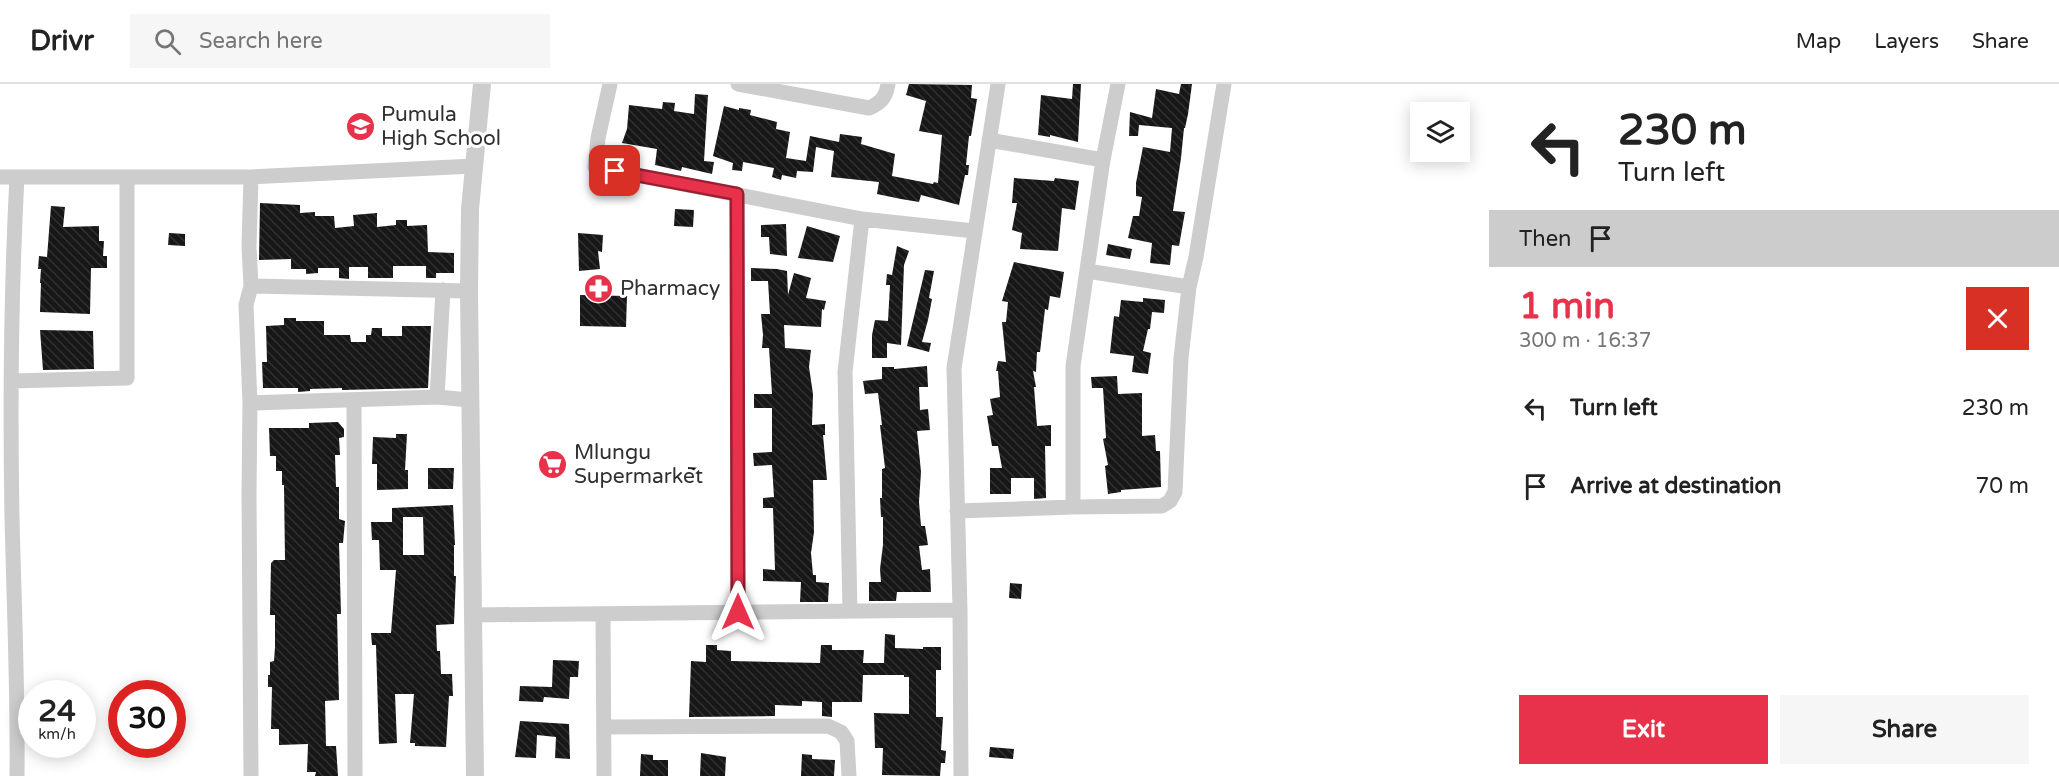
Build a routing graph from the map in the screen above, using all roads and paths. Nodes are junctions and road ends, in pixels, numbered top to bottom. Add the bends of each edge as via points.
1 (482, 84) edge
2 (610, 84) edge
3 (738, 84) edge
4 (888, 84) edge
5 (998, 84) edge
6 (1118, 84) edge
7 (1224, 84) edge
8 (989, 140) junction
9 (1103, 160) junction
10 (474, 166) junction
11 (0, 177) edge
12 (17, 177) junction
13 (127, 177) junction
14 (251, 177) junction
15 (737, 194) junction
16 (862, 219) junction
17 (974, 231) junction
18 (1087, 271) junction
19 (251, 286) junction
20 (1189, 287) junction
21 (6, 290) edge
22 (443, 290) junction
23 (469, 291) junction
24 (11, 381) junction
25 (437, 397) junction
26 (354, 400) junction
27 (470, 400) junction
28 (250, 403) junction
29 (1073, 507) junction
30 (957, 511) junction
31 (6, 515) edge
32 (960, 610) junction
33 (850, 611) junction
34 (738, 612) junction
35 (603, 614) junction
36 (473, 615) junction
37 (604, 727) junction
38 (17, 776) edge
39 (251, 776) edge
40 (355, 776) edge
41 (475, 776) edge
42 (604, 776) edge
43 (849, 776) edge
44 (961, 776) edge

1 - 10 street
2 - 15 street via 595,167
3 - 4 street via 869,108 879,104
5 - 8 street
6 - 9 street
7 - 20 street
8 - 9 street
8 - 17 street
9 - 18 street
10 - 14 street
10 - 23 street
11 - 12 street
12 - 13 street
12 - 21 street
13 - 14 street
13 - 24 street via 127,378
14 - 19 street
15 - 16 street
15 - 34 street
16 - 17 street
16 - 33 street via 845,372
17 - 30 street via 954,368
18 - 20 street
18 - 29 street via 1072,366
19 - 22 street
19 - 28 street via 246,305
20 - 29 street via 1181,358 1175,492 1162,506
21 - 24 street
22 - 23 street
22 - 25 street
23 - 27 street
24 - 31 street
25 - 26 street
25 - 27 street
26 - 28 street
26 - 40 street
27 - 36 street
28 - 39 street
29 - 30 street
30 - 32 street
31 - 38 street via 17,680
32 - 33 street
32 - 44 street
33 - 34 street
34 - 35 street
35 - 36 street
35 - 37 street
36 - 41 street
37 - 42 street
37 - 43 street via 828,726 841,732 847,741

